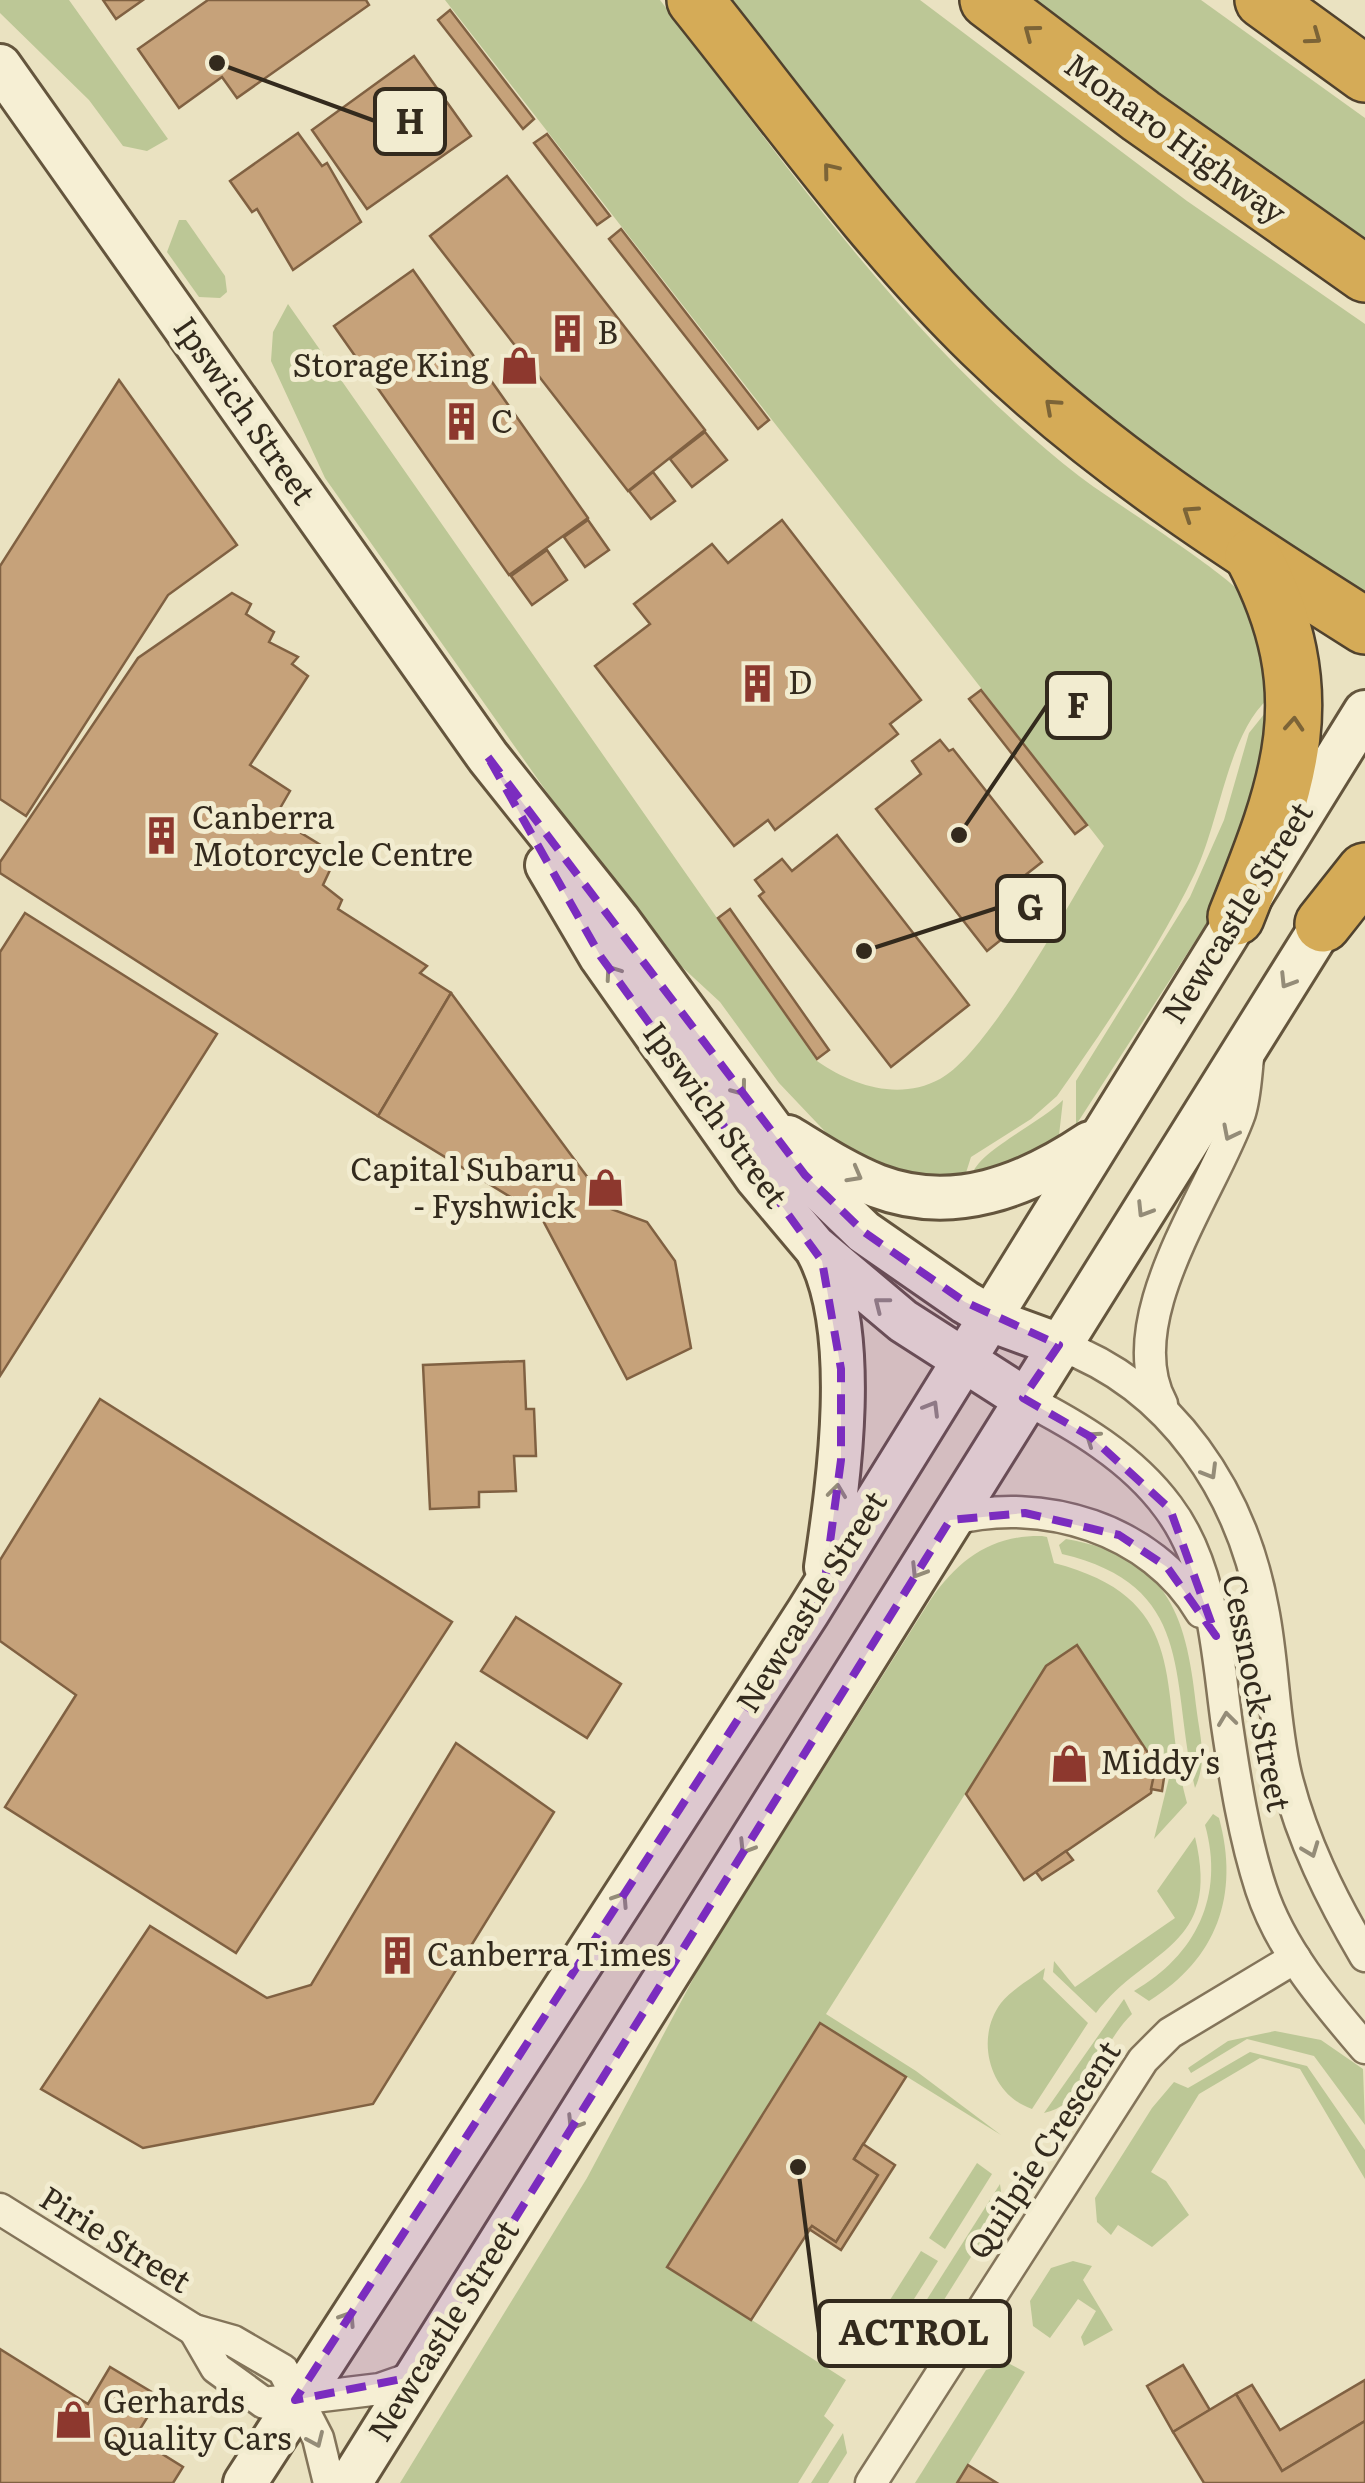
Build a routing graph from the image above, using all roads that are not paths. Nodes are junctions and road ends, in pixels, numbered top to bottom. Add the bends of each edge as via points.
1 (695, 0) edge
2 (988, 0) edge
3 (1263, 0) edge
4 (0, 66) edge
5 (1365, 74) edge
6 (1365, 274) edge
7 (1253, 556) junction
8 (1365, 626) edge
9 (1365, 712) edge
10 (488, 757) junction
11 (1365, 856) edge
12 (1365, 870) edge
13 (1236, 917) junction
14 (1322, 924) junction
15 (1251, 1038) junction
16 (770, 1128) junction
17 (1101, 1136) junction
18 (814, 1246) junction
19 (988, 1316) junction
20 (1058, 1345) junction
21 (960, 1361) junction
22 (1023, 1398) junction
23 (1176, 1422) junction
24 (950, 1520) junction
25 (824, 1587) junction
26 (1216, 1636) junction
27 (1365, 1956) edge
28 (1295, 1958) junction
29 (1365, 2048) edge
30 (0, 2209) edge
31 (417, 2376) junction
32 (295, 2400) junction
33 (245, 2483) edge
34 (328, 2483) edge
35 (350, 2483) edge
36 (871, 2483) edge

7 -> 1 highway via 1112,456 979,340 884,238
6 -> 2 highway, Monaro Highway
3 -> 5 highway
4 - 10 main road, Ipswich Street
7 - 8 highway
13 -> 7 highway via 1276,812 1294,724 1288,643
9 - 13 main road, Newcastle Street
10 -> 16 main road, Ipswich Street
18 -> 10 main road, Ipswich Street via 756,1177 601,957
11 - 14 main road, Newcastle Street
12 - 14 highway
13 - 17 main road, Newcastle Street
14 -> 15 main road, Newcastle Street
15 -> 20 main road, Newcastle Street
15 -> 23 street via 1240,1112 1171,1261 1151,1339 1155,1390
16 -> 17 main road via 872,1184 944,1198 1009,1188
16 - 19 main road, Ipswich Street via 805,1175 864,1232
17 - 19 main road, Newcastle Street
21 -> 18 main road, Ipswich Street
25 -> 18 main road via 841,1460 841,1370 832,1287
19 - 20 main road, Ipswich Street
19 - 21 main road, Newcastle Street
20 - 22 main road, Newcastle Street
20 - 23 street, Cessnock Street via 1121,1373
21 - 22 main road, Ipswich Street
25 -> 21 main road, Newcastle Street
22 - 24 main road, Newcastle Street
26 -> 22 street, Cessnock Street via 1197,1568 1170,1509 1091,1437
23 -> 27 street, Cessnock Street via 1224,1496 1248,1556 1264,1610 1279,1744 1292,1795 1330,1896
24 - 26 street via 1006,1512 1119,1535 1167,1567
24 -> 31 main road, Newcastle Street
32 -> 25 main road, Newcastle Street
28 -> 26 street, Cessnock Street via 1269,1910 1254,1862
28 - 29 street, Cessnock Street
28 - 36 street, Quilpie Crescent via 1170,2032 1143,2060
30 - 32 street, Pirie Street via 194,2330 216,2368 264,2403
31 - 32 street, Pirie Street via 380,2389
31 - 35 main road, Newcastle Street
32 - 33 main road, Newcastle Street
32 -> 34 street via 318,2438

